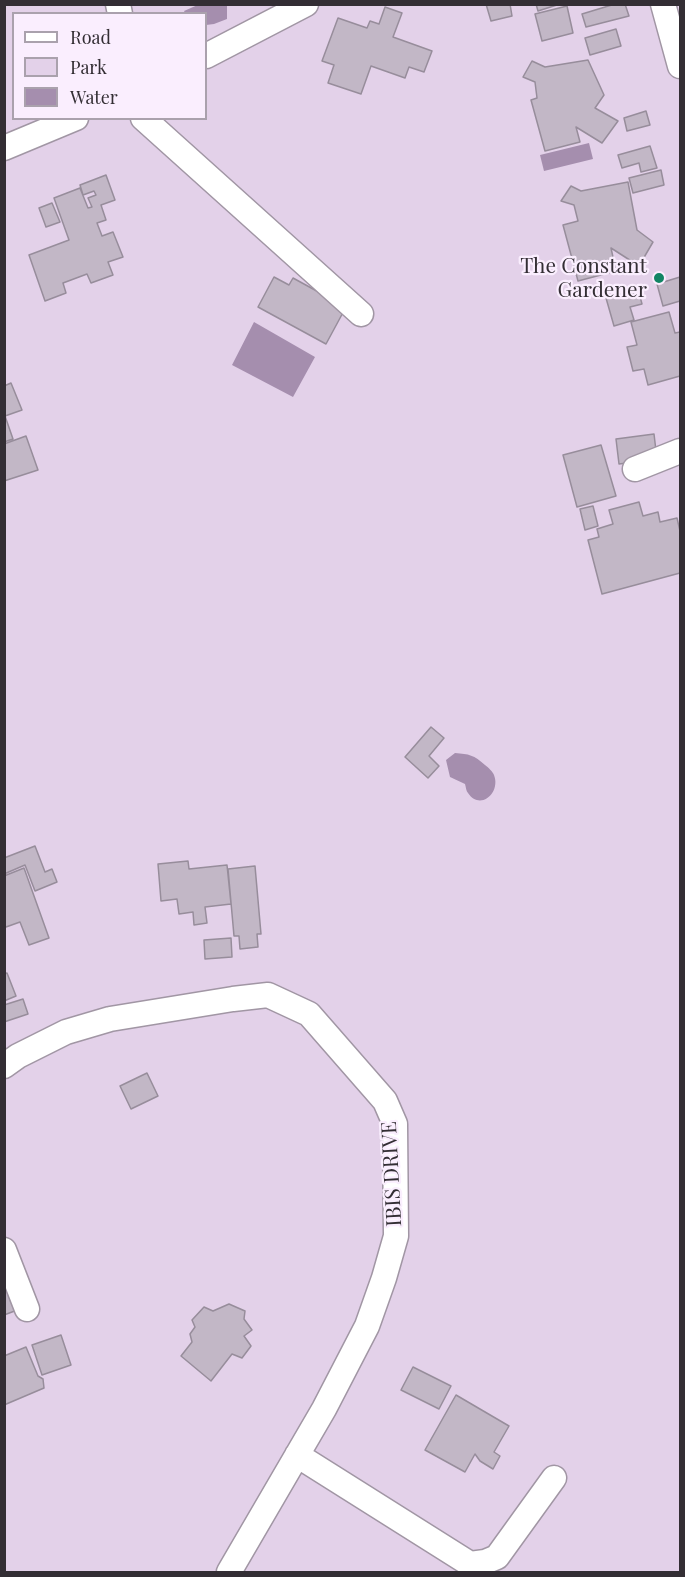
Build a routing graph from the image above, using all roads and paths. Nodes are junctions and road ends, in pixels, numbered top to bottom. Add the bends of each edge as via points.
1 (306, 4) edge
2 (663, 4) edge
3 (207, 55) edge
4 (681, 66) edge
5 (71, 120) edge
6 (145, 120) edge
7 (4, 148) edge
8 (361, 314) dead end
9 (681, 451) edge
10 (634, 469) dead end
11 (4, 1066) edge
12 (4, 1250) edge
13 (27, 1309) dead end
14 (297, 1455) junction
15 (554, 1478) dead end
16 (229, 1572) edge

1 - 3 street
2 - 4 street
5 - 7 street
6 - 8 street
9 - 10 street
11 - 14 street, IBIS DRIVE via 66,1032 110,1019 268,995 309,1014 385,1101 395,1124 396,1236 367,1326
12 - 13 street
14 - 15 street via 471,1564 497,1557
14 - 16 street, IBIS DRIVE

